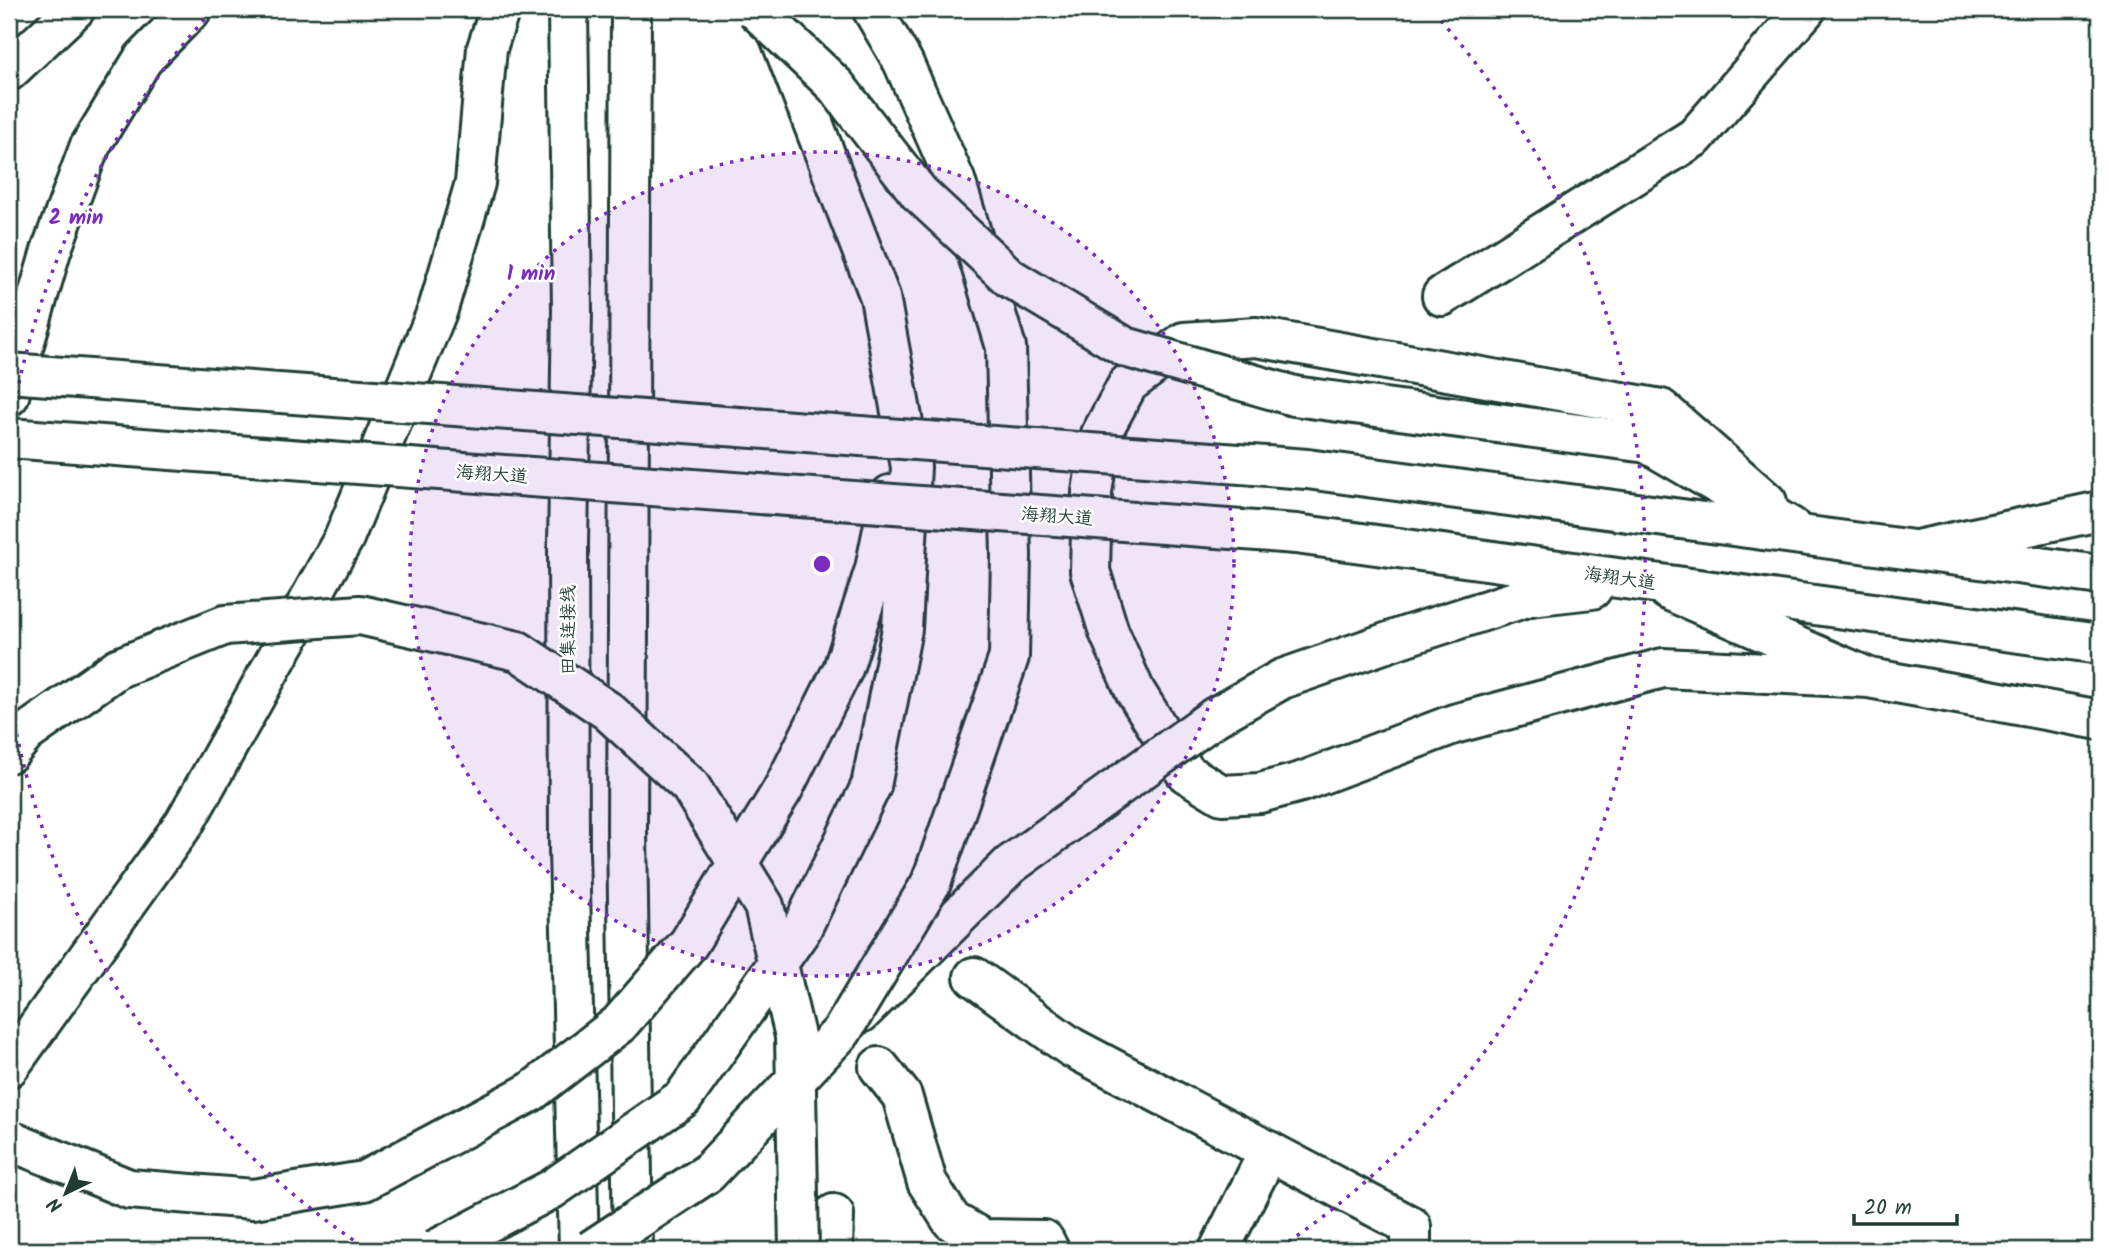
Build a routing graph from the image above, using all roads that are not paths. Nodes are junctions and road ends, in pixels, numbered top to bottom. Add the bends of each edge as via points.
1 (75, 9) edge
2 (192, 9) edge
3 (500, 9) edge
4 (568, 9) edge
5 (631, 9) edge
6 (755, 9) edge
7 (769, 9) edge
8 (872, 9) edge
9 (1806, 9) edge
10 (9, 71) edge
11 (1442, 296) dead end
12 (9, 373) edge
13 (9, 396) edge
14 (904, 428) junction
15 (9, 438) edge
16 (2100, 512) edge
17 (1805, 536) junction
18 (1914, 550) junction
19 (2100, 575) edge
20 (1650, 582) junction
21 (2100, 644) edge
22 (1869, 678) junction
23 (2100, 720) edge
24 (9, 753) edge
25 (974, 976) dead end
26 (842, 1031) junction
27 (9, 1067) edge
28 (878, 1067) dead end
29 (9, 1138) edge
30 (1269, 1151) junction
31 (435, 1250) edge
32 (579, 1250) edge
33 (592, 1250) edge
34 (633, 1250) edge
35 (799, 1250) edge
36 (1049, 1250) edge
37 (1219, 1250) edge
38 (1411, 1250) edge

1 - 10 main road
2 - 13 main road via 143,59 89,148 51,250
3 - 27 main road via 487,48 475,183 438,309 344,538 185,822
4 - 32 main road, 田集连接线 via 572,310 569,850
5 - 34 main road via 627,830
6 - 17 main road, bridge via 836,86 919,193 1010,278 1125,347 1294,396 1647,443
7 - 14 main road via 880,297
8 - 26 main road, bridge via 903,62 956,180 1006,347 1009,657 931,883
9 - 11 main road via 1695,136
12 - 17 main road, bridge via 1307,469
14 - 29 main road, bridge via 875,569 847,656 783,789 689,943 619,1024 531,1093 364,1181 253,1199 129,1189
14 - 31 main road, bridge via 911,467 902,629 871,786 801,930 683,1098 552,1189
15 - 20 main road, 海翔大道, bridge via 1296,534
16 - 18 main road
17 - 18 main road
17 - 22 main road via 1661,409 1256,337 1184,342 1128,384 1101,434 1091,492 1090,571 1109,632 1135,691 1186,773 1222,795 1260,793 1301,782 1454,724 1663,668
18 - 19 main road
20 - 21 main road, 海翔大道
20 - 22 main road
20 - 26 main road, bridge via 1530,596 1282,679 1215,717 1010,865
22 - 23 main road
24 - 35 main road, bridge via 26,733 118,668 225,625 360,615 518,651 608,711 690,786 764,906 795,1036
25 - 30 main road via 1071,1048
26 - 33 main road, bridge via 708,1173
28 - 36 main road via 902,1096 927,1182 952,1220 983,1239 1044,1240
30 - 37 main road
30 - 38 main road via 1411,1226

